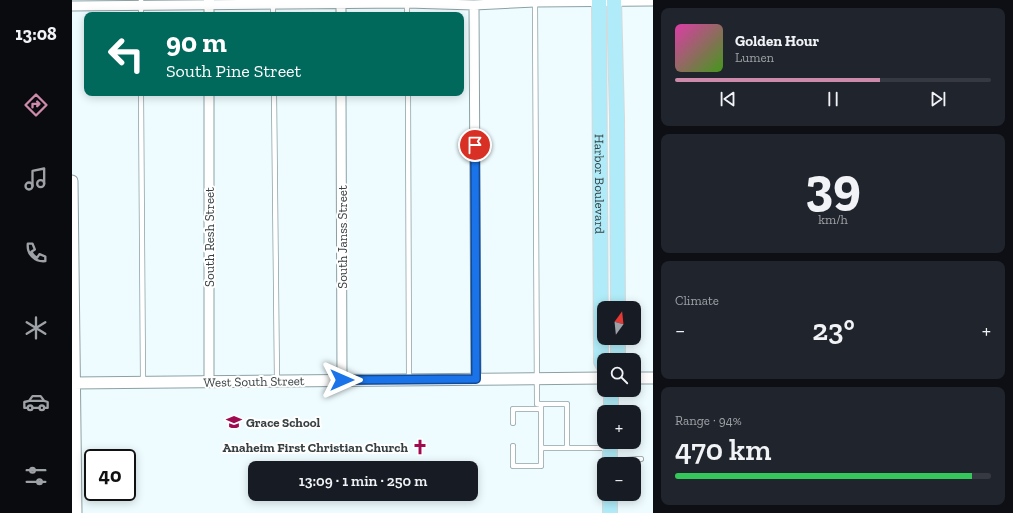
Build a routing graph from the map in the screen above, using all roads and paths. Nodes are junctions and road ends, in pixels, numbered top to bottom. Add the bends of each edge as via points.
1 (599, 0) edge
2 (614, 0) edge
3 (535, 1) edge
4 (653, 1) edge
5 (209, 2) edge
6 (273, 2) edge
7 (341, 2) edge
8 (140, 3) edge
9 (407, 3) junction
10 (474, 5) junction
11 (72, 6) edge
12 (408, 12) edge
13 (141, 96) edge
14 (209, 96) edge
15 (274, 96) edge
16 (341, 96) edge
17 (408, 96) edge
18 (72, 181) edge
19 (618, 301) edge
20 (601, 353) edge
21 (597, 378) edge
22 (641, 378) edge
23 (653, 378) edge
24 (476, 379) junction
25 (537, 379) junction
26 (342, 380) junction
27 (409, 380) junction
28 (209, 381) junction
29 (277, 381) junction
30 (144, 382) junction
31 (74, 383) edge
32 (541, 406) junction
33 (513, 423) dead end
34 (513, 446) dead end
35 (541, 448) junction
36 (567, 448) junction
37 (610, 454) edge
38 (629, 457) edge
39 (610, 501) edge
40 (75, 509) edge
41 (610, 513) edge

1 - 2 street
1 - 3 street
1 - 20 main road, Harbor Boulevard
2 - 4 street
2 - 19 main road, Harbor Boulevard
3 - 10 street
3 - 25 lane
5 - 6 street
5 - 8 street
6 - 7 street
7 - 9 street
8 - 11 street
9 - 10 street
9 - 12 lane
10 - 24 street
13 - 30 lane
14 - 28 street, South Resh Street
15 - 29 lane
16 - 26 street, South Janss Street
17 - 27 lane
18 - 31 street
21 - 25 street, West South Street
22 - 23 street
24 - 25 street, West South Street
24 - 27 street, West South Street
25 - 32 lane via 537,404
26 - 27 street, West South Street
26 - 29 street, West South Street
28 - 29 street, West South Street
28 - 30 street, West South Street
30 - 31 street, West South Street
31 - 40 street
32 - 33 lane via 512,409
32 - 35 lane
32 - 36 lane via 567,404
34 - 35 lane via 513,466 541,466
35 - 36 lane
36 - 37 lane
37 - 38 lane
39 - 41 main road

